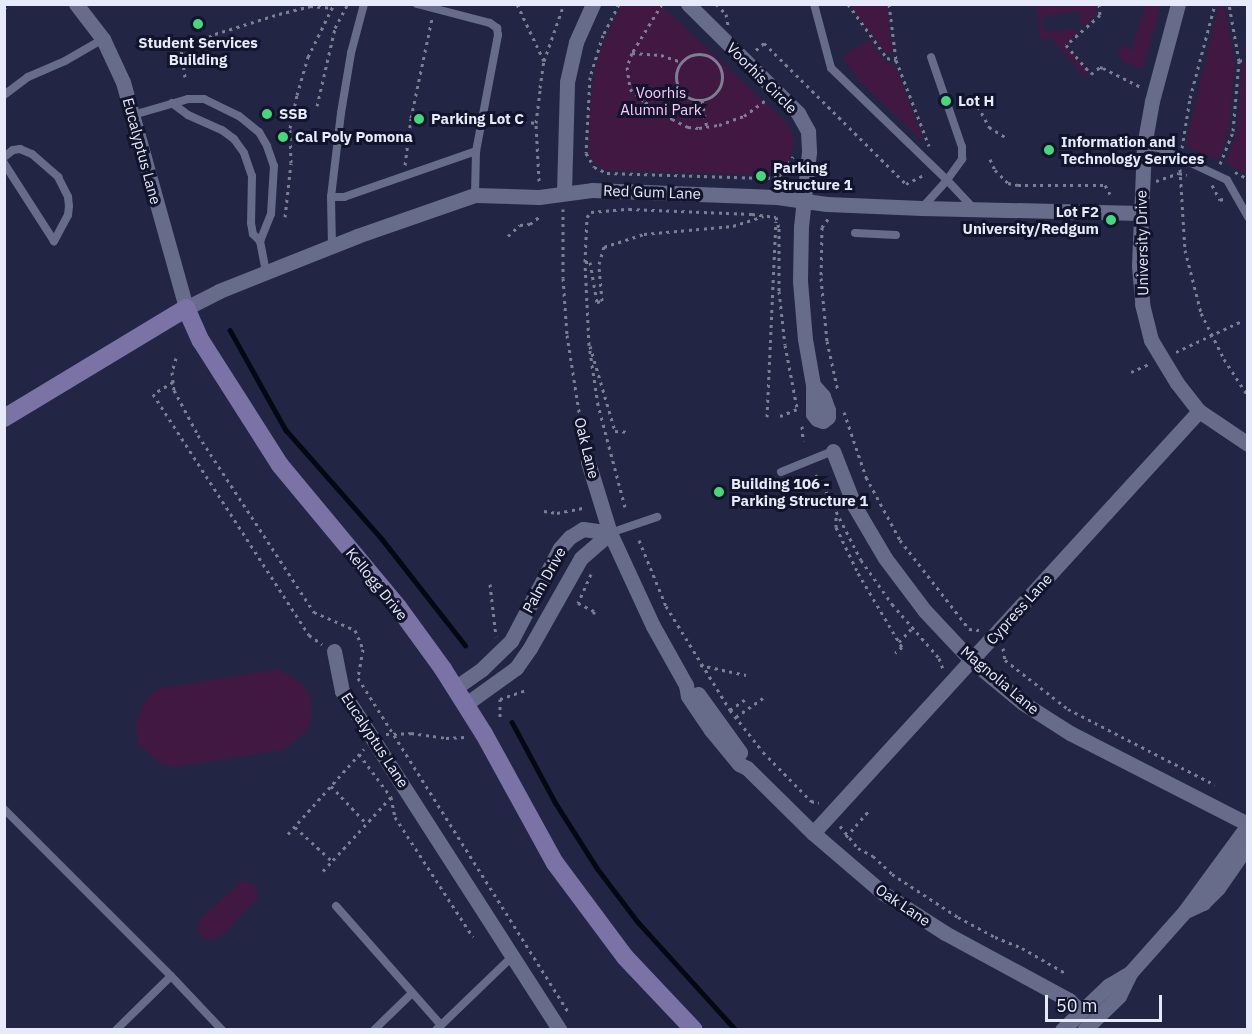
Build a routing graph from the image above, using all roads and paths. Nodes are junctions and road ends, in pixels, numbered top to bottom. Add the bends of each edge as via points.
1 (8, 4) edge
2 (76, 4) edge
3 (348, 4) edge
4 (364, 4) edge
5 (417, 4) edge
6 (518, 4) edge
7 (564, 4) edge
8 (593, 4) edge
9 (619, 4) edge
10 (662, 4) edge
11 (688, 4) edge
12 (716, 4) edge
13 (814, 4) edge
14 (848, 4) edge
15 (889, 4) edge
16 (1099, 4) edge
17 (1178, 4) edge
18 (1215, 4) edge
19 (1229, 4) edge
20 (332, 6) edge
21 (4, 9) edge
22 (434, 9) junction
23 (730, 29) dead end
24 (103, 39) junction
25 (747, 44) dead end
26 (632, 53) junction
27 (931, 57) dead end
28 (1248, 59) edge
29 (896, 60) junction
30 (1239, 60) junction
31 (544, 62) junction
32 (681, 62) junction
33 (185, 77) dead end
34 (1141, 91) dead end
35 (760, 92) dead end
36 (4, 95) edge
37 (702, 100) junction
38 (172, 103) junction
39 (317, 106) dead end
40 (978, 106) dead end
41 (133, 115) junction
42 (482, 116) junction
43 (536, 123) junction
44 (707, 127) junction
45 (1005, 137) dead end
46 (1144, 146) junction
47 (797, 149) dead end
48 (476, 151) junction
49 (4, 157) edge
50 (923, 157) junction
51 (1181, 158) junction
52 (990, 159) dead end
53 (4, 163) edge
54 (1220, 164) dead end
55 (936, 169) junction
56 (1179, 173) junction
57 (404, 175) junction
58 (1197, 177) dead end
59 (947, 180) junction
60 (1204, 180) dead end
61 (539, 181) dead end
62 (1152, 183) dead end
63 (564, 192) junction
64 (1236, 193) junction
65 (475, 195) junction
66 (1117, 196) dead end
67 (331, 197) junction
68 (804, 200) junction
69 (922, 208) junction
70 (973, 208) junction
71 (1140, 213) junction
72 (765, 215) junction
73 (285, 217) dead end
74 (539, 217) dead end
75 (776, 217) junction
76 (1248, 217) edge
77 (826, 219) dead end
78 (855, 233) dead end
79 (508, 236) dead end
80 (896, 236) dead end
81 (260, 241) junction
82 (332, 246) junction
83 (585, 262) junction
84 (266, 272) junction
85 (186, 308) junction
86 (1242, 321) dead end
87 (1212, 335) junction
88 (589, 345) junction
89 (1171, 354) dead end
90 (176, 358) dead end
91 (1150, 363) dead end
92 (1131, 372) dead end
93 (173, 382) junction
94 (813, 385) dead end
95 (839, 393) dead end
96 (1248, 396) edge
97 (842, 404) dead end
98 (797, 409) junction
99 (1199, 411) junction
100 (780, 416) dead end
101 (767, 417) dead end
102 (4, 418) edge
103 (630, 432) dead end
104 (803, 441) dead end
105 (1248, 444) edge
106 (613, 445) dead end
107 (608, 447) junction
108 (832, 451) joint
109 (588, 462) joint
110 (781, 472) dead end
111 (815, 475) dead end
112 (626, 507) dead end
113 (583, 508) dead end
114 (544, 511) dead end
115 (836, 514) junction
116 (657, 517) dead end
117 (610, 533) junction
118 (639, 540) dead end
119 (592, 572) dead end
120 (490, 584) dead end
121 (594, 614) dead end
122 (986, 627) dead end
123 (912, 628) junction
124 (496, 640) dead end
125 (899, 642) junction
126 (1004, 644) dead end
127 (334, 651) joint
128 (895, 653) dead end
129 (971, 660) junction
130 (700, 665) junction
131 (943, 670) dead end
132 (746, 675) dead end
133 (455, 688) junction
134 (526, 690) dead end
135 (747, 698) dead end
136 (763, 698) dead end
137 (466, 705) junction
138 (730, 710) junction
139 (500, 717) dead end
140 (736, 717) junction
141 (393, 732) junction
142 (382, 735) dead end
143 (465, 737) dead end
144 (365, 748) dead end
145 (359, 754) junction
146 (1215, 784) dead end
147 (331, 786) junction
148 (391, 797) junction
149 (824, 800) dead end
150 (4, 808) edge
151 (869, 811) dead end
152 (842, 821) dead end
153 (366, 822) junction
154 (1248, 825) edge
155 (296, 826) junction
156 (813, 833) junction
157 (288, 834) dead end
158 (846, 837) junction
159 (1248, 845) edge
160 (332, 861) junction
161 (323, 871) dead end
162 (336, 906) dead end
163 (1185, 911) junction
164 (473, 937) dead end
165 (513, 956) junction
166 (1130, 973) junction
167 (1067, 974) dead end
168 (171, 976) junction
169 (412, 993) junction
170 (1080, 1011) junction
171 (566, 1025) edge
172 (438, 1027) edge
173 (116, 1029) edge
174 (222, 1029) edge
175 (375, 1029) edge
176 (694, 1029) edge
177 (1062, 1029) edge
178 (1084, 1029) edge

1 - 21 path
2 - 24 street, Eucalyptus Lane
3 - 39 path via 335,28
4 - 67 lane via 343,103
5 - 22 lane
6 - 31 path
7 - 31 path
8 - 63 street via 576,42 567,82
9 - 47 path via 603,35 590,77 586,153 594,167 607,173 767,178 779,176
10 - 26 path
11 - 68 street, Voorhis Circle via 805,122 810,141
12 - 23 path via 726,14
13 - 50 lane via 831,68
14 - 29 path via 887,58
15 - 29 path
16 - 34 path via 1100,15 1066,45 1091,74 1103,68 1141,86
17 - 46 street, University Drive
18 - 51 path via 1190,98
19 - 30 path
20 - 33 path via 310,6 279,14 181,48
20 - 73 path via 308,57 297,95 290,128 291,164
22 - 42 lane via 490,23 496,28 498,35
22 - 57 path via 411,118
24 - 36 lane via 28,77
24 - 41 street, Eucalyptus Lane
25 - 55 path via 754,52 764,43 906,184
26 - 32 path via 661,55
26 - 44 path via 627,67 630,88 645,102 688,127
27 - 59 lane via 962,147 962,159
28 - 30 path
29 - 50 path via 930,150
30 - 54 path via 1233,131
31 - 43 path
32 - 37 path via 677,85 687,97
32 - 37 path via 693,55 706,54 721,68 719,89
35 - 44 path via 768,99 754,111
37 - 44 path
38 - 41 lane
38 - 81 lane via 222,130 244,153 252,176 253,234
38 - 81 lane via 204,99 220,105 259,132 274,166 274,192
40 - 45 path via 989,127
41 - 85 street, Eucalyptus Lane
42 - 43 path
42 - 48 lane
43 - 61 path
46 - 51 lane
46 - 71 street, University Drive
48 - 57 lane
48 - 65 lane
49 - 53 lane via 13,150 26,152 58,177 69,206 54,241
50 - 55 lane
51 - 56 path
51 - 64 lane via 1227,180
52 - 66 path via 1008,183 1105,185 1110,196
55 - 59 lane
56 - 58 path
56 - 62 path
56 - 87 path via 1185,250
57 - 67 lane via 344,198
59 - 69 lane
59 - 70 lane
60 - 64 path via 1212,184 1220,200
63 - 65 street, Red Gum Lane via 540,197
63 - 68 street, Red Gum Lane via 777,196
63 - 109 path, Oak Lane via 567,335
64 - 76 lane
65 - 82 street, Red Gum Lane
67 - 82 lane
68 - 69 street, Red Gum Lane
68 - 94 street via 800,281
69 - 70 street, Red Gum Lane
70 - 71 street, Red Gum Lane
71 - 99 street, University Drive via 1142,304 1152,340
72 - 75 path
72 - 83 path via 595,210 587,218
72 - 83 path via 733,226 644,234 604,247 599,264 602,301 597,302 590,262
74 - 79 path via 520,225
75 - 98 path via 778,291
75 - 101 path
77 - 95 path via 822,227 821,278 827,341
78 - 80 lane
81 - 84 lane
82 - 84 street, Red Gum Lane
83 - 88 path
84 - 85 street, Red Gum Lane
85 - 102 street
85 - 133 street, Kellogg Drive via 201,341 280,465 398,607
86 - 87 path
87 - 89 path
87 - 96 path
88 - 103 path via 615,431
88 - 107 path
90 - 93 path
91 - 92 path
93 - 127 path via 153,394 309,635
93 - 141 path via 198,435 314,612 350,625 361,638 358,678
97 - 122 path via 866,477 900,540 969,628
98 - 100 path
98 - 104 path
99 - 105 street, University Drive
99 - 129 street, Cypress Lane
106 - 107 path
107 - 112 path
108 - 110 lane
108 - 129 street, Magnolia Lane via 855,507 885,558 925,611
109 - 117 street, Oak Lane
111 - 115 path
113 - 114 path
115 - 123 path via 861,560
115 - 125 path via 836,527 858,573
116 - 117 lane
117 - 133 street, Palm Drive via 583,529 570,537 511,641
117 - 137 street, Palm Drive via 581,558 516,668
117 - 156 street, Oak Lane via 653,626 686,685 697,692 720,722 747,768
118 - 130 path via 666,606
119 - 121 path via 578,603
120 - 124 path
123 - 125 path
123 - 131 path via 939,658
125 - 128 path via 902,647
126 - 146 path via 1005,660 1068,709
127 - 165 street, Eucalyptus Lane via 342,691
129 - 154 street, Magnolia Lane via 1023,703 1070,733
129 - 156 street, Cypress Lane
130 - 132 path
130 - 138 path
133 - 137 street, Kellogg Drive
134 - 139 path via 500,699
135 - 138 path
136 - 140 path
137 - 176 street, Kellogg Drive via 555,863 625,957
138 - 140 path
140 - 149 path via 763,752 811,801 817,804
141 - 142 path
141 - 143 path
141 - 171 path via 559,994
144 - 145 path
145 - 147 path
145 - 148 path
147 - 153 path
147 - 155 path
148 - 153 path
148 - 164 path via 395,817
150 - 168 lane
151 - 158 path
152 - 158 path via 840,827
153 - 160 path
154 - 163 street
155 - 157 path
155 - 160 path
156 - 170 street, Oak Lane via 883,893 945,933 1069,1000
158 - 167 path via 892,874 958,917
159 - 163 street via 1218,888 1203,903
160 - 161 path
162 - 169 lane
163 - 166 street
165 - 171 street, Eucalyptus Lane
165 - 172 lane
166 - 170 street
166 - 178 street via 1119,996
168 - 173 lane
168 - 174 lane
169 - 172 lane
169 - 175 lane
170 - 177 street

